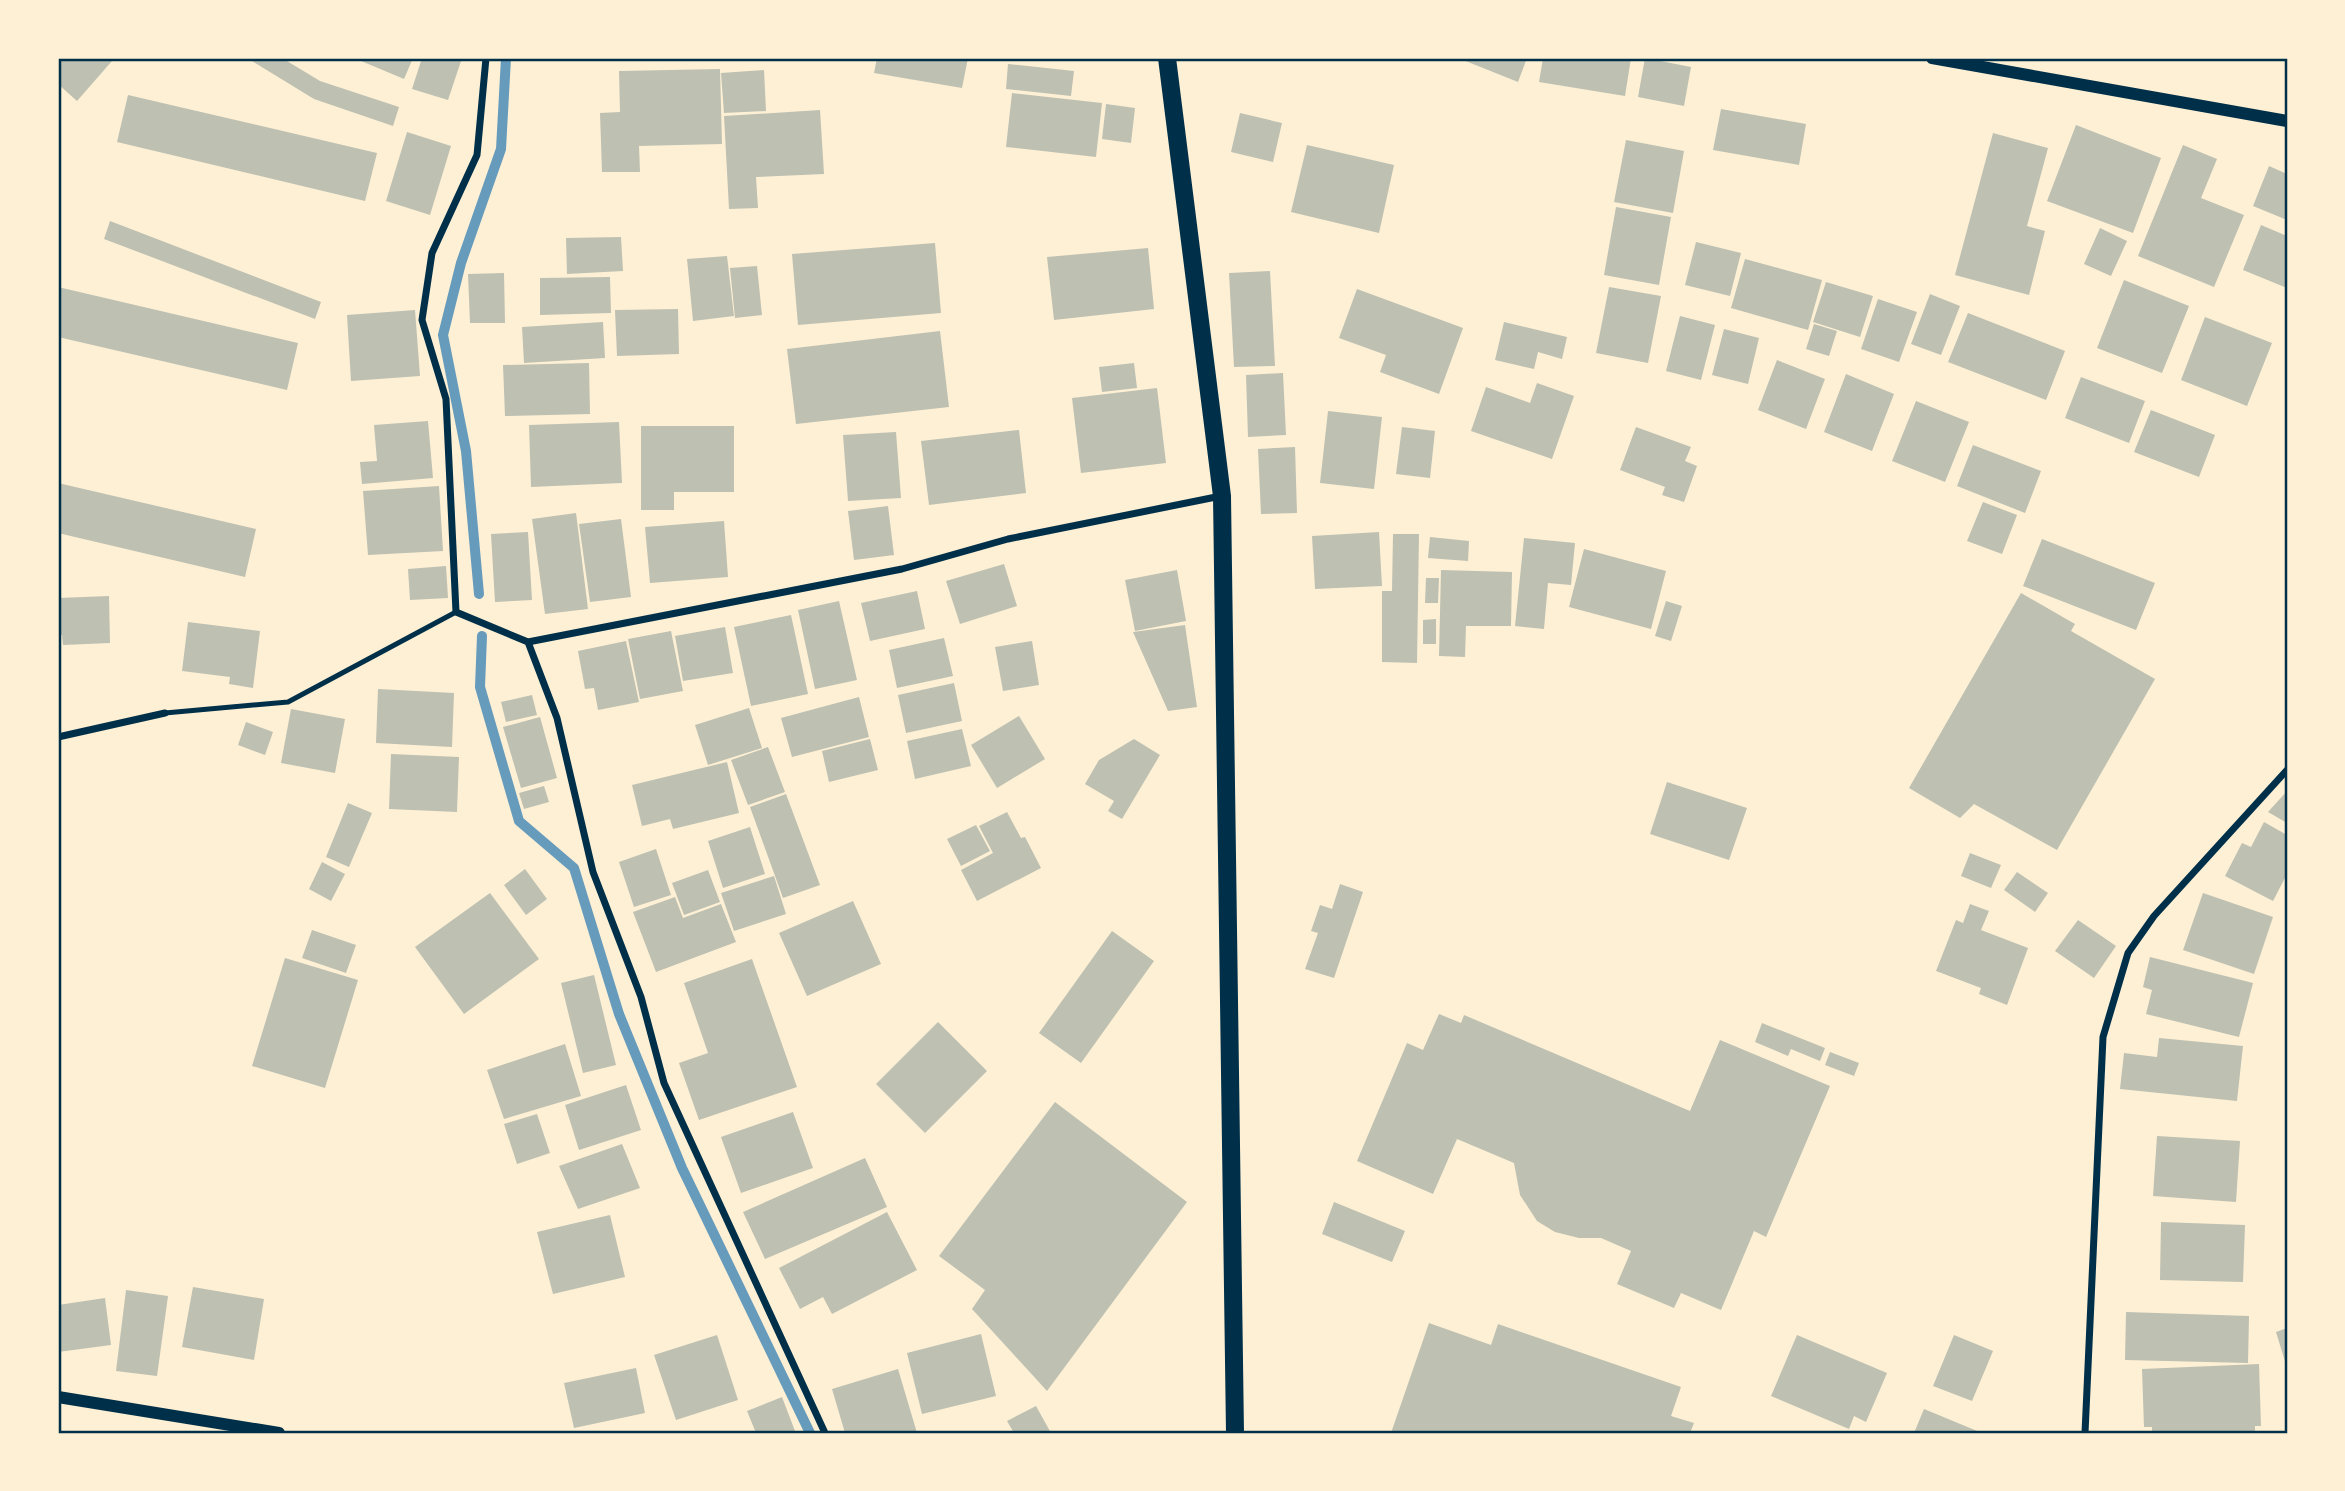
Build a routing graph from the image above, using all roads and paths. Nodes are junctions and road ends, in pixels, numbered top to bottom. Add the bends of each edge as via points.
1 (486, 58) edge
2 (1167, 58) edge
3 (1932, 58) edge
4 (2287, 121) edge
5 (1222, 496) junction
6 (456, 612) junction
7 (528, 642) junction
8 (165, 713) joint
9 (58, 737) edge
10 (2287, 770) edge
11 (58, 1397) edge
12 (279, 1433) edge
13 (825, 1433) edge
14 (1235, 1433) edge
15 (2085, 1433) edge

1 - 6 street via 477,155 432,253 422,320 446,399
2 - 5 main road
3 - 4 street
5 - 7 street via 1008,539 902,569
5 - 14 main road
6 - 7 street
6 - 8 lane via 288,702
7 - 13 street via 557,718 593,872 641,997 664,1083
8 - 9 street
10 - 15 street via 2154,916 2128,953 2103,1037
11 - 12 street

